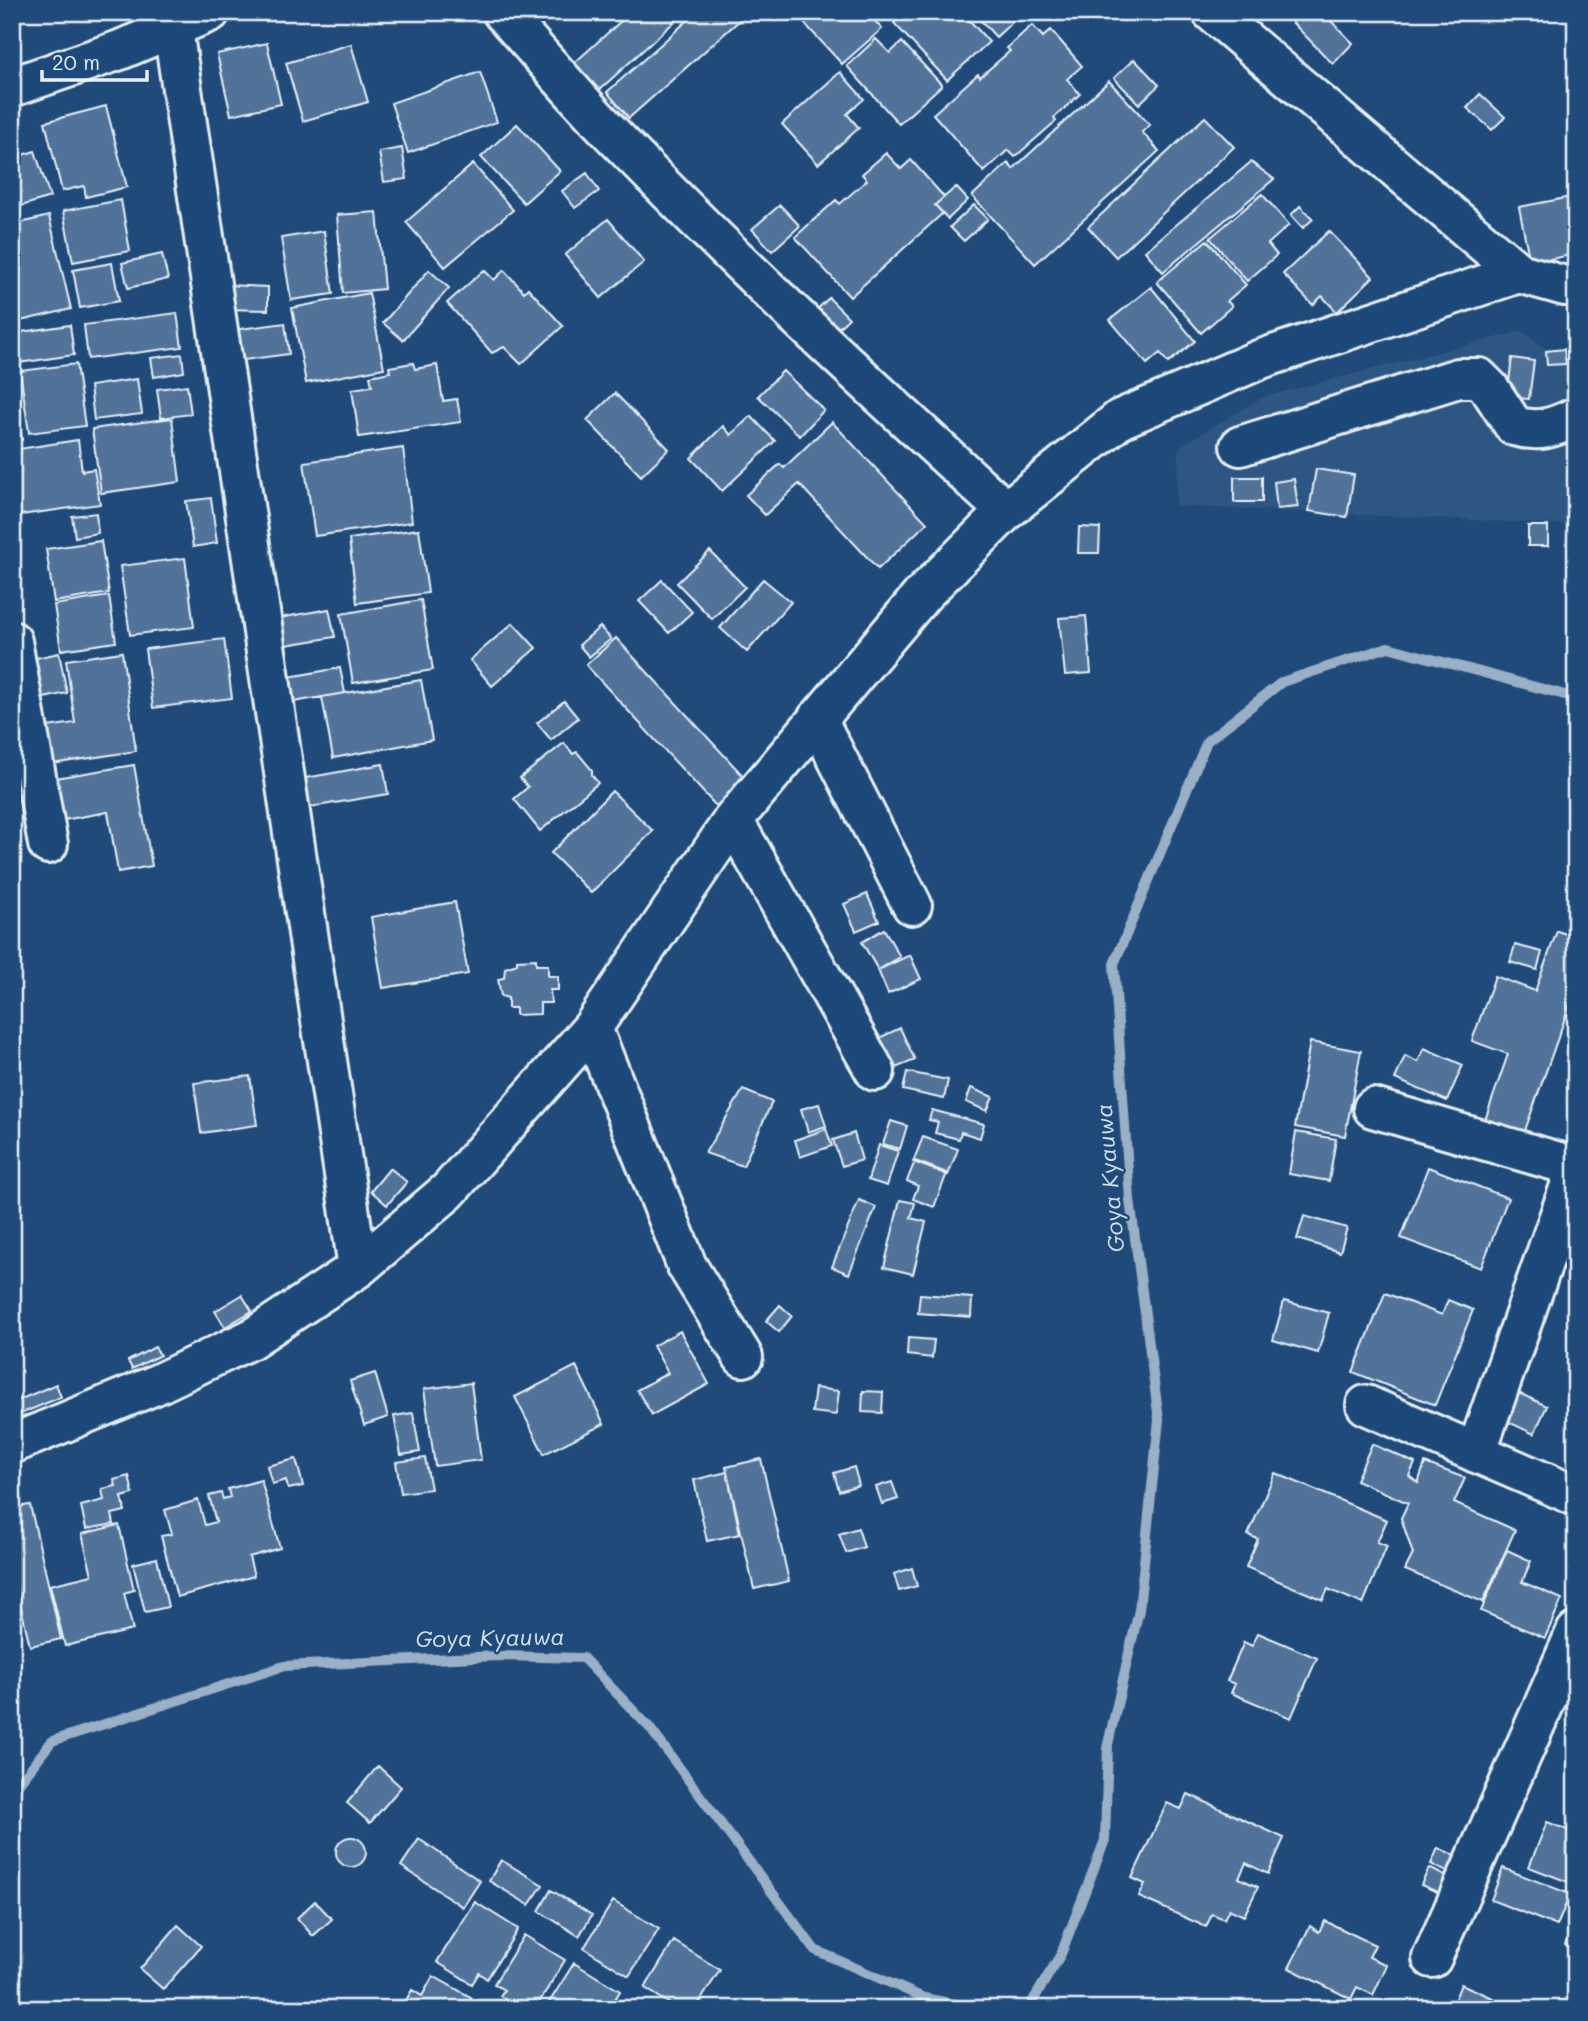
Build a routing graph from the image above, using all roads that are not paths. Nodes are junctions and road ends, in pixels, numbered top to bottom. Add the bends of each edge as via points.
1 (210, 12) edge
2 (502, 12) edge
3 (1212, 12) edge
4 (173, 29) junction
5 (12, 87) edge
6 (1519, 273) junction
7 (1572, 289) edge
8 (1576, 417) edge
9 (1240, 446) dead end
10 (1006, 510) junction
11 (12, 641) edge
12 (817, 719) junction
13 (733, 820) junction
14 (48, 844) dead end
15 (912, 905) dead end
16 (592, 1028) junction
17 (875, 1071) dead end
18 (1373, 1108) dead end
19 (1576, 1168) edge
20 (358, 1268) junction
21 (743, 1357) dead end
22 (1366, 1405) dead end
23 (12, 1444) edge
24 (1476, 1453) junction
25 (1576, 1496) edge
26 (1576, 1632) edge
27 (1432, 1958) dead end

1 - 4 street
2 - 10 street via 611,133 699,221 829,349
3 - 6 street
4 - 5 street
4 - 20 street
6 - 7 street
6 - 10 street via 1261,359 1120,419
8 - 9 street via 1556,427 1531,430 1514,426 1479,378 1458,378
10 - 12 street via 923,594
11 - 14 street
12 - 13 street
12 - 15 street
13 - 16 street
13 - 17 street
16 - 20 street via 448,1191
16 - 21 street via 687,1266
18 - 19 street
19 - 24 street
20 - 23 street via 251,1339 153,1386
22 - 24 street
24 - 25 street
26 - 27 street

